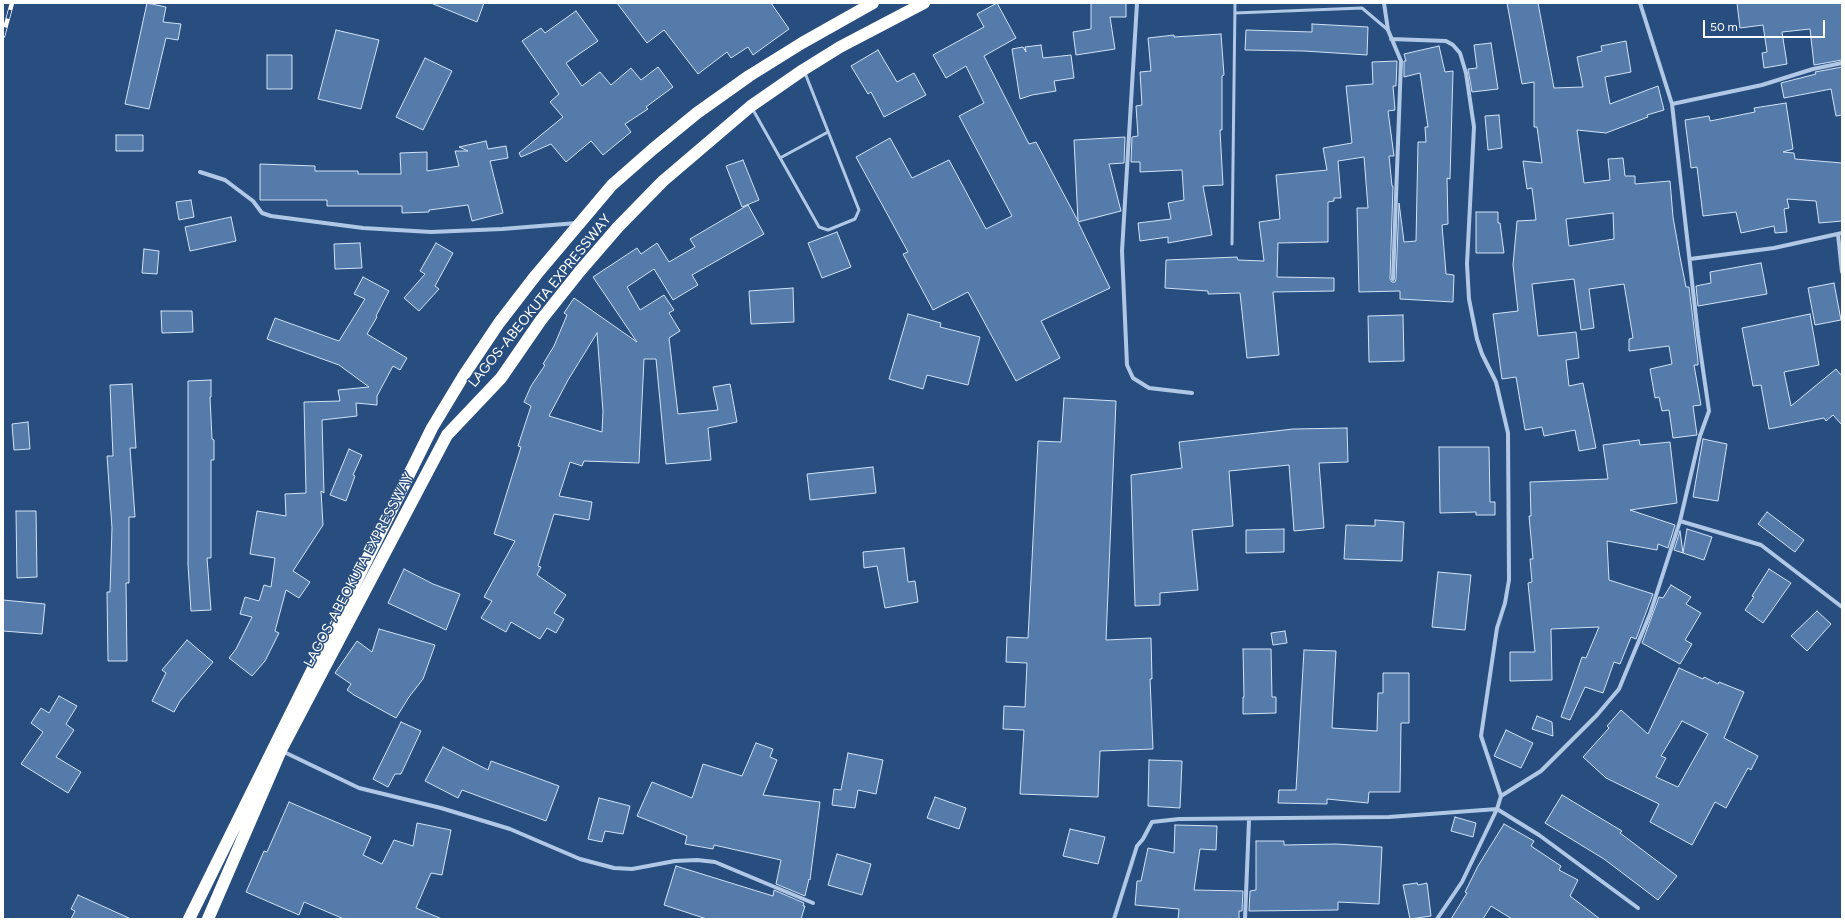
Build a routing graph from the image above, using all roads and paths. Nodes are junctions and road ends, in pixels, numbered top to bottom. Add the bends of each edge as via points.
1 (873, 3) edge
2 (924, 3) edge
3 (1137, 3) edge
4 (1235, 3) edge
5 (1384, 3) edge
6 (1640, 3) edge
7 (1235, 13) junction
8 (1388, 30) junction
9 (1391, 39) junction
10 (1842, 63) edge
11 (803, 70) junction
12 (1672, 104) junction
13 (751, 106) junction
14 (828, 132) junction
15 (780, 158) junction
16 (200, 172) dead end
17 (580, 222) junction
18 (1840, 233) edge
19 (1232, 244) dead end
20 (1690, 259) junction
21 (1842, 272) edge
22 (1393, 279) dead end
23 (1192, 393) dead end
24 (1680, 521) junction
25 (1842, 607) edge
26 (281, 750) junction
27 (1501, 796) junction
28 (1498, 809) junction
29 (1249, 820) junction
30 (813, 903) dead end
31 (1638, 908) dead end
32 (189, 919) edge
33 (208, 919) edge
34 (1114, 919) edge
35 (1245, 919) edge
36 (1437, 919) edge

1 - 17 highway, LAGOS-ABEOKUTA EXPRESSWAY via 795,47 697,113 612,185
2 - 11 highway, LAGOS-ABEOKUTA EXPRESSWAY via 840,47
3 - 23 street via 1122,251 1127,365 1133,378 1150,388
4 - 7 lane
5 - 8 street
6 - 12 street
7 - 8 lane via 1362,8
7 - 19 lane
8 - 9 street
9 - 22 street via 1401,61
9 - 27 street via 1446,41 1453,45 1460,53 1466,74 1474,127 1467,264 1469,299 1477,339 1496,382 1508,433 1509,580 1497,628 1481,736
10 - 12 street via 1762,85
11 - 13 highway, LAGOS-ABEOKUTA EXPRESSWAY
11 - 14 lane
12 - 20 street
13 - 15 lane
13 - 26 highway, LAGOS-ABEOKUTA EXPRESSWAY via 663,181 618,226 561,295 501,378 447,435
14 - 15 lane
14 - 15 lane via 859,210 855,219 828,230 819,227
16 - 17 street via 225,180 253,201 262,213 271,216 363,228 431,232
17 - 32 highway, LAGOS-ABEOKUTA EXPRESSWAY via 499,323 432,428
18 - 20 street via 1774,248
18 - 21 street
20 - 24 street via 1709,411 1700,436
24 - 25 street via 1761,545
24 - 27 street via 1650,614 1619,689 1541,771
26 - 30 street via 359,788 441,808 510,829 580,859 614,868 632,869 675,861 715,862
26 - 33 highway, LAGOS-ABEOKUTA EXPRESSWAY
27 - 28 street
28 - 29 street via 1389,817
28 - 31 street via 1539,835
28 - 36 street via 1462,882
29 - 34 street via 1179,819 1152,822 1137,846
29 - 35 street

